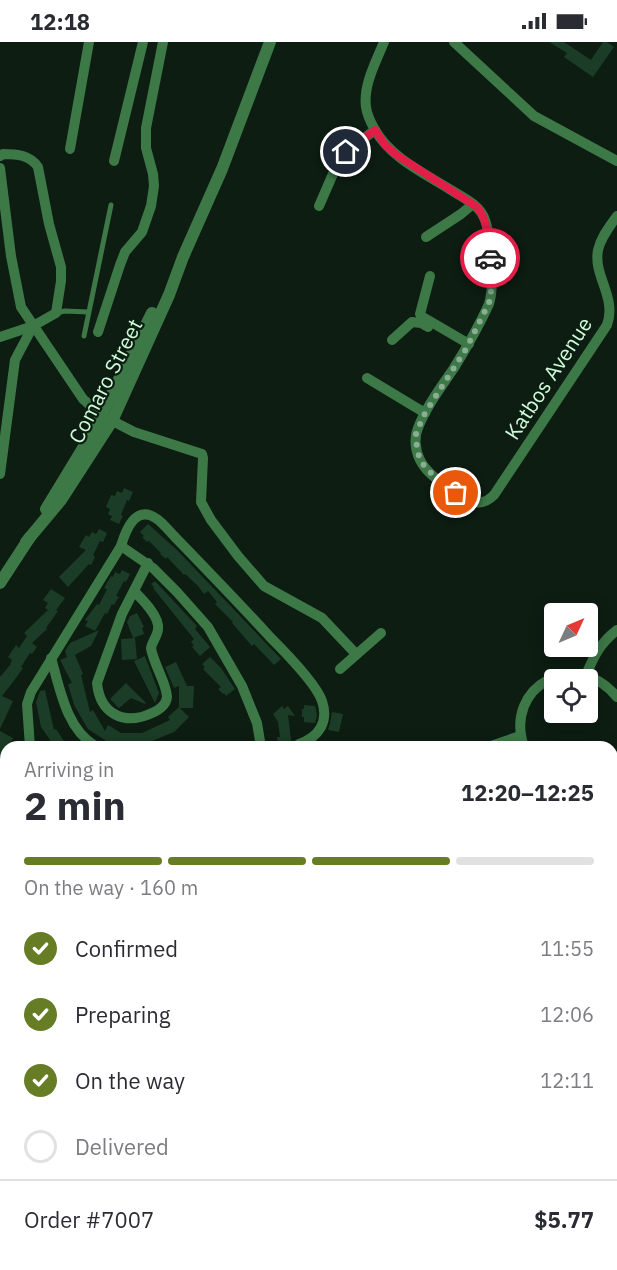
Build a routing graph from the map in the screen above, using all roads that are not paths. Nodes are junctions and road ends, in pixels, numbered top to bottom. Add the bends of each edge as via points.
1 (89, 42) edge
2 (143, 42) edge
3 (163, 42) edge
4 (270, 42) edge
5 (384, 42) edge
6 (454, 42) edge
7 (375, 130) junction
8 (70, 149) dead end
9 (0, 156) edge
10 (114, 161) dead end
11 (617, 161) edge
12 (0, 168) edge
13 (473, 204) junction
14 (111, 205) dead end
15 (319, 206) dead end
16 (617, 216) edge
17 (426, 237) dead end
18 (430, 276) dead end
19 (88, 312) junction
20 (56, 313) junction
21 (33, 326) junction
22 (98, 332) dead end
23 (84, 336) dead end
24 (0, 337) edge
25 (392, 340) dead end
26 (467, 346) junction
27 (367, 378) dead end
28 (425, 413) junction
29 (106, 418) junction
30 (0, 474) edge
31 (121, 546) junction
32 (147, 563) junction
33 (0, 583) edge
34 (134, 591) junction
35 (617, 630) edge
36 (381, 633) dead end
37 (356, 654) junction
38 (51, 658) junction
39 (340, 669) dead end
40 (588, 669) edge
41 (598, 680) edge
42 (544, 683) edge
43 (617, 698) edge
44 (30, 741) edge
45 (87, 741) edge
46 (260, 741) edge
47 (306, 741) edge
48 (522, 741) edge

1 - 8 street
2 - 10 street
3 - 22 street via 146,128 154,186 151,206 142,232 125,252
4 - 29 street, Comaro Street via 170,294
5 - 7 street via 367,95 366,107
6 - 11 street via 534,116
7 - 13 street via 398,156
7 - 15 street via 339,160
9 - 20 street via 26,157 38,167 61,267
12 - 21 street via 15,280 21,307
13 - 17 street
13 - 26 street via 487,225 491,292
14 - 19 lane
16 - 28 street, Katbos Avenue via 598,251 611,306 607,325 487,501 468,501 419,459 417,430
18 - 26 street via 421,316
19 - 20 lane
19 - 23 lane
20 - 21 street
21 - 24 street
21 - 29 street via 83,399
21 - 30 street via 15,360
25 - 26 street via 416,322
26 - 28 street
27 - 28 street
29 - 33 street, Comaro Street
29 - 37 street via 144,436 202,454 201,502 238,556 264,586 322,618
31 - 32 street
31 - 38 street
31 - 47 street via 136,517 146,514 158,520 284,651 320,695 324,708 319,733
32 - 34 street
32 - 46 street via 213,635 242,686
34 - 34 street via 98,683 106,707 127,719 161,708 167,696 150,648 158,623
35 - 40 street via 594,655
36 - 37 street
37 - 39 street
38 - 44 street via 28,700
38 - 45 street via 65,705
41 - 43 street
42 - 48 street via 526,702 520,719

